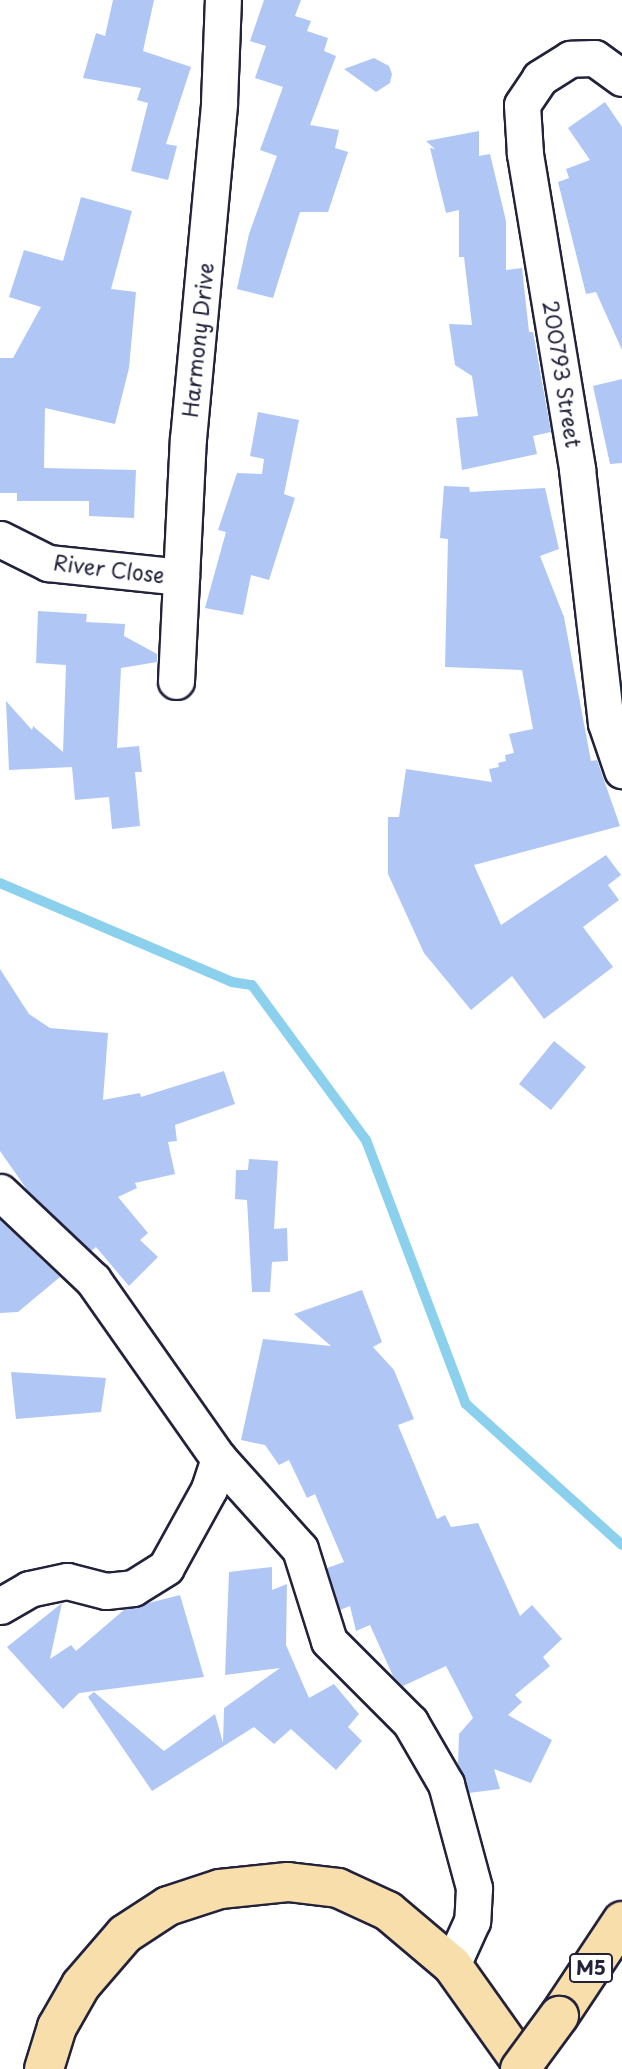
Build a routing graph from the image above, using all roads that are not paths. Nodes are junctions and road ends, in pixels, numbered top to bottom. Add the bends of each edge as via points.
1 (223, 0) edge
2 (622, 78) edge
3 (0, 539) edge
4 (181, 577) junction
5 (176, 681) dead end
6 (622, 770) edge
7 (0, 1192) edge
8 (219, 1459) junction
9 (0, 1606) edge
10 (622, 1921) edge
11 (452, 1965) junction
12 (44, 2069) edge
13 (523, 2069) edge

1 - 4 street, Harmony Drive
2 - 6 street, 200793 Street via 594,58 570,59 526,93 522,124 570,421 606,723
3 - 4 street, River Close via 48,562
4 - 5 street, Harmony Drive
7 - 8 street via 93,1280
8 - 9 street via 209,1489 166,1567 133,1588 106,1591 67,1581 29,1589
8 - 11 street via 300,1549 329,1640 410,1722 446,1784 474,1888 472,1921
10 - 13 main road, M5, bridge
11 - 12 main road via 388,1911 338,1888 288,1882 220,1889 168,1906 125,1934 81,1985 57,2027
11 - 13 main road

